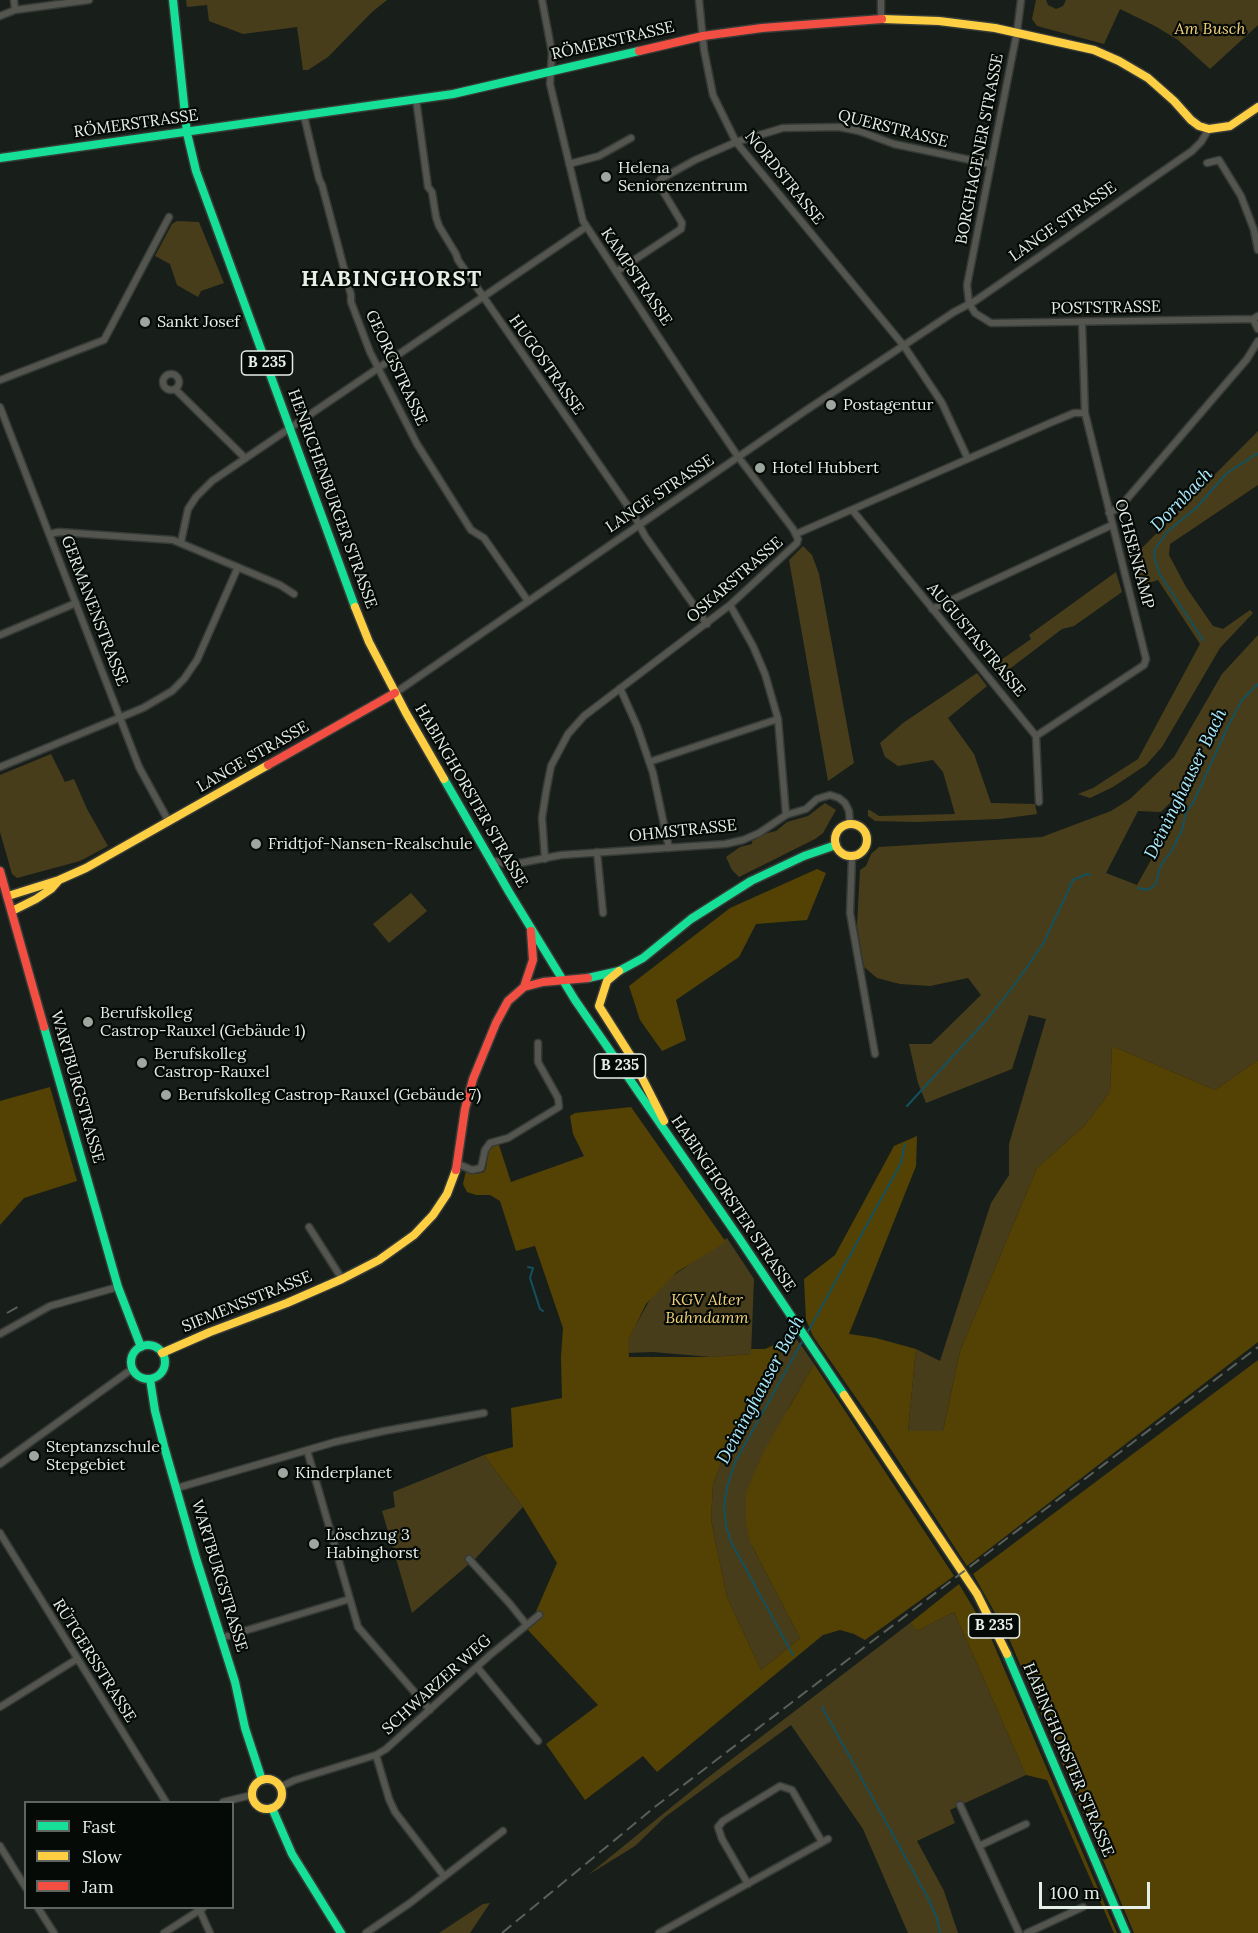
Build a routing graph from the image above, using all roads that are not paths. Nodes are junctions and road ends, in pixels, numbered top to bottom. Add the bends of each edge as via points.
1 (14, 0) edge
2 (89, 0) edge
3 (173, 0) edge
4 (542, 0) edge
5 (699, 0) edge
6 (881, 0) edge
7 (1021, 0) edge
8 (15, 10) junction
9 (0, 16) edge
10 (881, 19) junction
11 (1017, 32) junction
12 (703, 36) junction
13 (551, 71) junction
14 (416, 99) junction
15 (1258, 107) edge
16 (304, 116) junction
17 (1209, 129) junction
18 (187, 133) junction
19 (631, 138) dead end
20 (736, 142) junction
21 (0, 158) edge
22 (1207, 163) dead end
23 (569, 164) junction
24 (990, 164) junction
25 (169, 217) dead end
26 (586, 227) junction
27 (1258, 250) edge
28 (616, 272) junction
29 (483, 296) junction
30 (969, 303) junction
31 (1255, 318) edge
32 (1082, 322) junction
33 (1258, 329) edge
34 (1258, 341) edge
35 (904, 346) junction
36 (379, 368) junction
37 (0, 380) edge
38 (176, 389) dead end
39 (0, 407) edge
40 (1085, 413) junction
41 (290, 427) junction
42 (245, 458) junction
43 (739, 458) junction
44 (968, 459) junction
45 (853, 511) junction
46 (1109, 513) junction
47 (640, 525) junction
48 (1112, 525) junction
49 (50, 534) junction
50 (796, 534) junction
51 (181, 543) junction
52 (238, 567) junction
53 (294, 594) dead end
54 (528, 601) junction
55 (76, 603) junction
56 (730, 605) junction
57 (932, 609) junction
58 (707, 624) junction
59 (0, 635) edge
60 (621, 690) junction
61 (395, 693) junction
62 (121, 717) junction
63 (777, 719) junction
64 (1036, 736) junction
65 (649, 762) junction
66 (0, 767) edge
67 (1039, 802) dead end
68 (786, 815) junction
69 (169, 822) junction
70 (850, 824) junction
71 (836, 845) junction
72 (669, 848) junction
73 (597, 852) junction
74 (852, 856) junction
75 (490, 859) junction
76 (545, 859) junction
77 (0, 871) edge
78 (59, 880) junction
79 (4, 897) edge
80 (12, 911) junction
81 (603, 913) dead end
82 (531, 929) junction
83 (619, 971) junction
84 (563, 981) junction
85 (524, 987) junction
86 (538, 1043) dead end
87 (875, 1054) dead end
88 (679, 1150) junction
89 (458, 1164) junction
90 (309, 1227) dead end
91 (342, 1279) junction
92 (118, 1287) junction
93 (0, 1334) edge
94 (141, 1347) junction
95 (162, 1353) junction
96 (132, 1369) junction
97 (150, 1379) junction
98 (484, 1413) dead end
99 (307, 1450) junction
100 (0, 1464) edge
101 (177, 1488) junction
102 (0, 1533) edge
103 (469, 1559) dead end
104 (350, 1599) junction
105 (538, 1615) dead end
106 (526, 1624) junction
107 (221, 1638) junction
108 (77, 1659) junction
109 (477, 1667) junction
110 (0, 1707) edge
111 (430, 1710) junction
112 (538, 1741) dead end
113 (375, 1755) junction
114 (261, 1780) junction
115 (280, 1787) junction
116 (252, 1795) junction
117 (165, 1801) edge
118 (230, 1801) edge
119 (960, 1805) dead end
120 (272, 1808) junction
121 (1026, 1824) dead end
122 (503, 1832) dead end
123 (0, 1846) edge
124 (979, 1846) junction
125 (444, 1876) junction
126 (748, 1884) junction
127 (24, 1885) edge
128 (1083, 1907) dead end
129 (39, 1909) edge
130 (201, 1909) edge
131 (54, 1933) edge
132 (164, 1933) edge
133 (210, 1933) edge
134 (341, 1933) edge
135 (366, 1933) edge
136 (659, 1933) edge
137 (1019, 1933) edge
138 (1027, 1933) edge
139 (1125, 1933) edge

1 - 8 street
2 - 8 street
3 - 18 main road, HENRICHENBURGER STRASSE / B 235
4 - 13 street, KAMPSTRASSE via 551,45
5 - 12 street, NORDSTRASSE
6 - 10 street
7 - 11 street, BORGHAGENER STRASSE
8 - 9 street
10 - 11 main road, RÖMERSTRASSE via 939,21
10 - 12 main road, RÖMERSTRASSE
11 - 17 main road, RÖMERSTRASSE via 1081,46 1119,61 1148,78 1191,120
11 - 24 street, BORGHAGENER STRASSE
12 - 13 main road, RÖMERSTRASSE
12 - 20 street, NORDSTRASSE via 713,95
13 - 14 main road, RÖMERSTRASSE
13 - 23 street, KAMPSTRASSE via 550,84
14 - 16 main road, RÖMERSTRASSE
14 - 29 street, HUGOSTRASSE via 428,187 439,226
15 - 17 main road via 1230,126
16 - 18 main road, RÖMERSTRASSE
16 - 36 street, GEORGSTRASSE via 351,302
17 - 30 street, LANGE STRASSE via 1196,148
18 - 21 main road, RÖMERSTRASSE
18 - 41 main road, HENRICHENBURGER STRASSE / B 235 via 209,211
19 - 23 street via 599,156
20 - 24 street, QUERSTRASSE via 783,128 839,127 903,146
20 - 28 street, QUERSTRASSE via 666,175 658,183 683,226
20 - 35 street, NORDSTRASSE
22 - 27 street via 1219,160 1241,196
23 - 26 street, KAMPSTRASSE
24 - 30 street, BORGHAGENER STRASSE via 967,285
25 - 37 street via 104,340
26 - 28 street, KAMPSTRASSE
26 - 29 street
28 - 43 street, KAMPSTRASSE
29 - 36 street
29 - 47 street, HUGOSTRASSE
30 - 32 street, POSTSTRASSE via 975,313 991,323
30 - 35 street, LANGE STRASSE
31 - 32 street, POSTSTRASSE
31 - 33 street
32 - 40 street, OCHSENKAMP
34 - 46 street via 1247,359 1120,507
35 - 43 street, LANGE STRASSE
35 - 44 street, NORDSTRASSE via 942,403
36 - 41 street
36 - 54 street, GEORGSTRASSE via 417,444 471,530 484,538
38 - 42 street
39 - 49 street, GERMANENSTRASSE
40 - 44 street, OSKARSTRASSE via 1074,413
40 - 46 street, OCHSENKAMP
41 - 42 street
41 - 61 main road, HENRICHENBURGER STRASSE / B 235 via 348,593
42 - 51 street via 195,497
43 - 47 street, LANGE STRASSE
43 - 50 street, KAMPSTRASSE
44 - 45 street, OSKARSTRASSE
45 - 50 street, OSKARSTRASSE
45 - 57 street, AUGUSTASTRASSE
46 - 48 street, OCHSENKAMP
47 - 54 street, LANGE STRASSE
47 - 58 street, HUGOSTRASSE
48 - 57 street
48 - 64 street, OCHSENKAMP via 1146,659 1144,665
49 - 51 street
49 - 55 street, GERMANENSTRASSE
50 - 56 street, OSKARSTRASSE via 797,543
51 - 52 street
52 - 53 street
52 - 62 street via 191,670 163,698
54 - 61 street, LANGE STRASSE
55 - 59 street
55 - 62 street, GERMANENSTRASSE
56 - 58 street, OSKARSTRASSE
56 - 63 street via 765,674
57 - 64 street, AUGUSTASTRASSE
58 - 60 street, OSKARSTRASSE
60 - 65 street
60 - 76 street, OSKARSTRASSE via 584,716 555,755 542,818
61 - 69 main road, LANGE STRASSE
61 - 75 main road, HABINGHORSTER STRASSE / B 235
62 - 66 street
62 - 69 street, GERMANENSTRASSE via 139,767
63 - 65 street
63 - 68 street
64 - 67 street
65 - 72 street
68 - 70 street, OHMSTRASSE via 830,795 845,803
68 - 72 street, OHMSTRASSE via 743,840
69 - 78 main road, LANGE STRASSE
70 - 71 main road via 838,831
70 - 74 main road via 862,828 868,839 863,851
71 - 74 main road via 842,853
71 - 83 main road via 752,881 690,919 643,958
72 - 73 street, OHMSTRASSE
73 - 76 street, OHMSTRASSE
73 - 81 street
74 - 87 street via 850,913
75 - 76 street, OHMSTRASSE via 510,865
75 - 82 main road, HABINGHORSTER STRASSE / B 235
77 - 79 main road, WARTBURGSTRASSE
78 - 79 main road, LANGE STRASSE
78 - 80 main road, LANGE STRASSE via 36,899
79 - 80 main road, WARTBURGSTRASSE
80 - 92 main road, WARTBURGSTRASSE
82 - 84 main road, HABINGHORSTER STRASSE / B 235
82 - 85 main road via 533,960
83 - 84 main road
83 - 88 main road via 607,981 599,1006 632,1058
84 - 85 main road
84 - 88 main road, HABINGHORSTER STRASSE / B 235
85 - 89 main road, SIEMENSSTRASSE via 502,1011 473,1079
86 - 89 street via 538,1062 559,1107 508,1138 490,1143 481,1168 472,1170
88 - 139 main road, HABINGHORSTER STRASSE / B 235 via 977,1594 1000,1638
89 - 91 main road, SIEMENSSTRASSE via 447,1194 414,1235 379,1260
90 - 91 street, SIEMENSSTRASSE
91 - 95 main road, SIEMENSSTRASSE
92 - 93 street via 50,1306
92 - 94 main road, WARTBURGSTRASSE
94 - 95 main road via 153,1346
94 - 96 main road via 132,1356
95 - 97 main road via 163,1370
96 - 97 main road via 139,1377
96 - 100 street
97 - 101 main road, WARTBURGSTRASSE
98 - 99 street
99 - 101 street
99 - 104 street
101 - 107 main road, WARTBURGSTRASSE
102 - 108 street, RÜTGERSSTRASSE
103 - 106 street
104 - 107 street
104 - 111 street via 363,1635
105 - 106 street, SCHWARZER WEG
106 - 109 street, SCHWARZER WEG
107 - 114 main road, WARTBURGSTRASSE
108 - 110 street
108 - 117 street, RÜTGERSSTRASSE
109 - 111 street, SCHWARZER WEG
109 - 112 street
111 - 113 street, SCHWARZER WEG
113 - 115 street, SCHWARZER WEG
113 - 125 street via 396,1812
114 - 115 main road via 274,1781
114 - 116 main road
115 - 120 main road via 280,1802
116 - 118 street
116 - 120 main road via 259,1807
119 - 124 street
120 - 134 main road via 292,1854
121 - 124 street
122 - 125 street
123 - 127 street
124 - 137 street
125 - 135 street
126 - 126 street via 825,1841 792,1790 780,1786 718,1827
126 - 136 street
128 - 138 street
129 - 131 street
130 - 132 street
130 - 133 street

